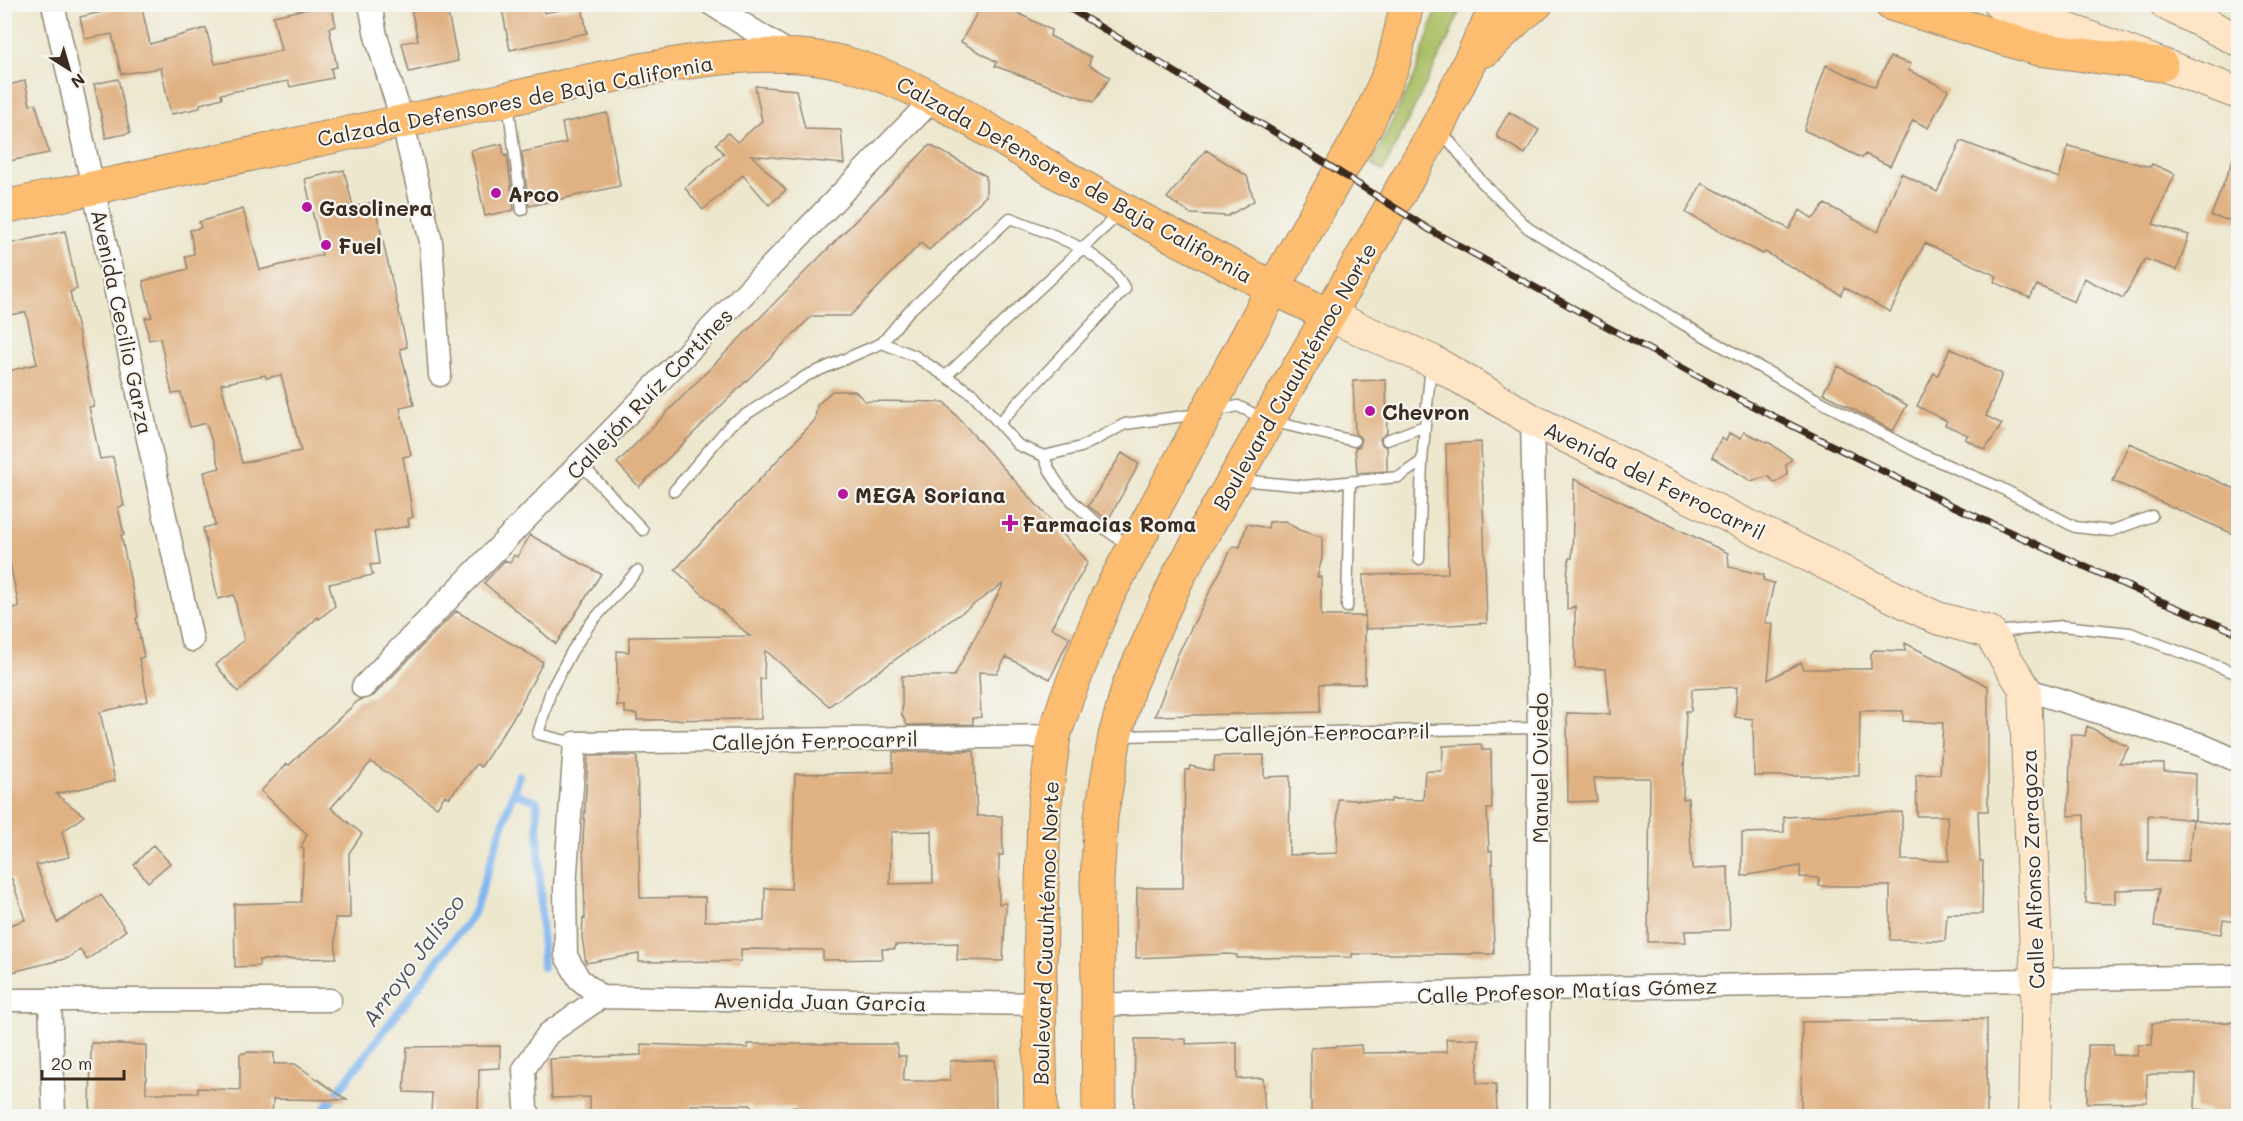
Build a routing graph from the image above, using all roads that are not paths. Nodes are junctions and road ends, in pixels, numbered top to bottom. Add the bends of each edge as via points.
1 (53, 4) edge
2 (370, 4) edge
3 (711, 4) edge
4 (1382, 4) edge
5 (1407, 4) edge
6 (1498, 4) edge
7 (1536, 4) edge
8 (1891, 4) edge
9 (2000, 4) edge
10 (2166, 4) edge
11 (2238, 40) edge
12 (792, 55) junction
13 (1393, 65) junction
14 (2161, 65) junction
15 (1470, 66) junction
16 (2238, 93) edge
17 (934, 98) junction
18 (507, 99) junction
19 (402, 120) junction
20 (1438, 126) junction
21 (93, 188) junction
22 (4, 207) edge
23 (522, 210) dead end
24 (1123, 210) junction
25 (1082, 250) junction
26 (1274, 287) junction
27 (1328, 315) junction
28 (882, 343) junction
29 (1432, 361) junction
30 (440, 375) dead end
31 (946, 376) junction
32 (1207, 412) junction
33 (1266, 420) junction
34 (1532, 420) junction
35 (999, 423) junction
36 (1425, 426) junction
37 (1387, 440) dead end
38 (1354, 441) dead end
39 (1044, 456) junction
40 (1422, 461) junction
41 (580, 464) junction
42 (1234, 480) junction
43 (1350, 481) junction
44 (674, 491) dead end
45 (2152, 516) dead end
46 (643, 530) dead end
47 (1133, 547) junction
48 (1419, 559) dead end
49 (637, 571) dead end
50 (1347, 607) dead end
51 (1989, 632) junction
52 (192, 640) dead end
53 (2238, 674) edge
54 (363, 687) dead end
55 (2025, 689) junction
56 (1539, 728) junction
57 (1054, 736) junction
58 (1115, 736) junction
59 (575, 743) junction
60 (2238, 761) edge
61 (2238, 976) edge
62 (2037, 979) junction
63 (1539, 989) junction
64 (601, 997) junction
65 (50, 999) junction
66 (4, 1000) edge
67 (330, 1000) dead end
68 (1039, 1004) junction
69 (1098, 1005) junction
70 (54, 1116) edge
71 (530, 1116) edge
72 (1041, 1116) edge
73 (1098, 1116) edge
74 (1538, 1116) edge
75 (2034, 1116) edge

1 - 21 street, Avenida Cecilio Garza
2 - 19 street
3 - 12 street
4 - 13 main road
5 - 13 main road, Boulevard Cuauhtémoc Norte
6 - 15 main road, Boulevard Cuauhtémoc Norte
7 - 15 main road
8 - 14 main road via 2038,49
9 - 14 street
10 - 11 street
12 - 17 main road, Calzada Defensores de Baja California via 844,63
12 - 18 main road, Calzada Defensores de Baja California via 716,59
13 - 26 main road, Boulevard Cuauhtémoc Norte via 1367,124
14 - 16 street
15 - 20 main road, Boulevard Cuauhtémoc Norte
17 - 24 main road, Calzada Defensores de Baja California
17 - 41 street, Callejón Ruíz Cortines
18 - 19 main road, Calzada Defensores de Baja California
18 - 23 lane
19 - 21 main road, Calzada Defensores de Baja California
19 - 30 street via 431,242
20 - 27 main road, Boulevard Cuauhtémoc Norte
20 - 45 lane via 1482,182 1528,228 1683,324 1814,398 2075,527 2111,531
21 - 22 main road, Calzada Defensores de Baja California
21 - 52 street, Avenida Cecilio Garza
24 - 25 lane
24 - 26 main road, Calzada Defensores de Baja California
25 - 28 lane via 1010,218 908,312
25 - 31 lane
25 - 35 lane via 1118,277 1125,289
26 - 27 main road, Calzada Defensores de Baja California
26 - 32 main road, Boulevard Cuauhtémoc Norte
27 - 29 street, Avenida del Ferrocarril
27 - 33 main road, Boulevard Cuauhtémoc Norte
28 - 31 lane via 915,356
28 - 44 lane via 806,376 731,424
29 - 34 street, Avenida del Ferrocarril
29 - 36 lane
31 - 35 lane via 974,395
32 - 33 lane via 1238,406
32 - 39 lane via 1125,424 1081,447
32 - 47 main road, Boulevard Cuauhtémoc Norte
33 - 38 lane
33 - 42 main road, Boulevard Cuauhtémoc Norte
34 - 51 street, Avenida del Ferrocarril via 1937,618
34 - 56 street, Manuel Oviedo
35 - 39 lane via 1018,445
36 - 37 lane
36 - 40 lane
39 - 47 lane via 1049,473 1084,512
40 - 43 lane via 1399,477
40 - 48 lane
41 - 46 lane
41 - 54 street, Callejón Ruíz Cortines
42 - 43 lane via 1304,486
42 - 58 main road, Boulevard Cuauhtémoc Norte via 1179,575 1129,685
43 - 50 lane
47 - 57 main road, Boulevard Cuauhtémoc Norte via 1089,640
49 - 59 lane via 591,624 551,690 538,734
51 - 53 lane via 2063,626 2130,633
51 - 55 street, Calle Alfonso Zaragoza
55 - 60 street via 2199,744
55 - 62 street, Calle Alfonso Zaragoza
56 - 58 lane, Callejón Ferrocarril
56 - 63 street, Manuel Oviedo
57 - 59 street, Callejón Ferrocarril
57 - 68 main road, Boulevard Cuauhtémoc Norte via 1044,810
58 - 69 main road, Boulevard Cuauhtémoc Norte via 1101,817 1097,880
59 - 64 street via 565,886 566,956 579,979
61 - 62 street, Calle Profesor Matías Gómez
62 - 63 street, Calle Profesor Matías Gómez
62 - 75 street, Calle Alfonso Zaragoza
63 - 69 street, Calle Profesor Matías Gómez
63 - 74 street, Manuel Oviedo
64 - 68 street, Avenida Juan Garcia
64 - 71 street via 548,1034 524,1069 526,1109
65 - 66 street
65 - 67 street
65 - 70 street
68 - 72 main road, Boulevard Cuauhtémoc Norte
69 - 73 main road, Boulevard Cuauhtémoc Norte

